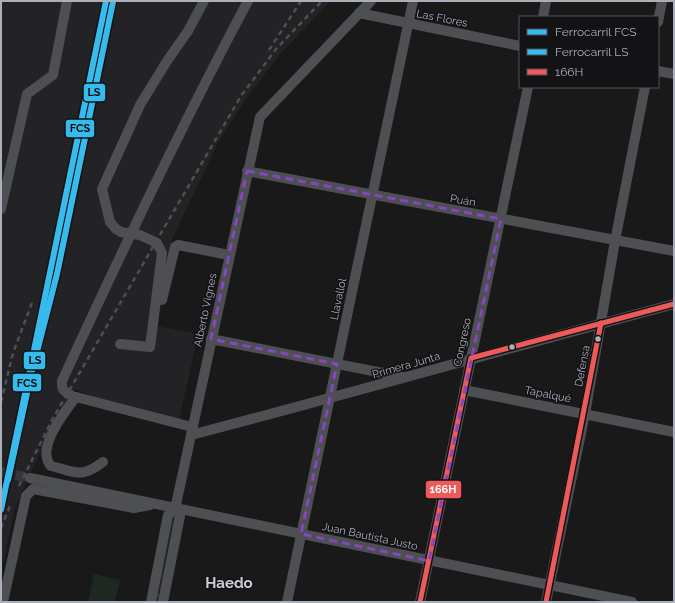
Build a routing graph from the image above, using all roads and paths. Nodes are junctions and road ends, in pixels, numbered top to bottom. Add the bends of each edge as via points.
1 (67, 1) edge
2 (204, 1) edge
3 (248, 1) edge
4 (371, 1) edge
5 (413, 1) edge
6 (546, 1) edge
7 (662, 1) edge
8 (359, 13) junction
9 (543, 16) edge
10 (659, 17) edge
11 (408, 23) junction
12 (519, 46) edge
13 (659, 71) edge
14 (674, 74) edge
15 (528, 88) edge
16 (646, 88) edge
17 (247, 171) junction
18 (373, 195) junction
19 (1, 209) edge
20 (501, 219) junction
21 (130, 234) junction
22 (615, 241) junction
23 (674, 251) edge
24 (229, 256) junction
25 (162, 300) dead end
26 (674, 304) edge
27 (601, 323) junction
28 (211, 339) junction
29 (120, 344) dead end
30 (471, 358) junction
31 (337, 364) junction
32 (405, 377) junction
33 (464, 390) junction
34 (76, 398) junction
35 (329, 399) junction
36 (585, 414) junction
37 (192, 431) junction
38 (674, 432) edge
39 (103, 462) dead end
40 (30, 478) tunnel mouth
41 (151, 504) junction
42 (175, 509) junction
43 (301, 534) junction
44 (429, 561) junction
45 (551, 585) junction
46 (3, 602) edge
47 (151, 602) edge
48 (163, 602) edge
49 (287, 602) edge
50 (420, 602) edge
51 (546, 602) edge
52 (632, 602) edge

1 - 19 street via 53,75 27,94
2 - 21 street via 188,31 140,105 102,189 110,222 116,229
3 - 21 street via 202,86
4 - 8 street
5 - 11 street, Llavallol
6 - 9 street
7 - 10 street
8 - 11 street, Las Flores
8 - 17 street, Alberto Vignes via 260,117
11 - 12 street, Las Flores
11 - 18 street, Llavallol
13 - 14 street
15 - 20 street, Congreso
16 - 22 street, Defensa
17 - 18 street, Puán
17 - 24 street, Alberto Vignes
18 - 20 street, Puán
18 - 31 street, Llavallol
20 - 22 street, Puán
20 - 30 street, Congreso
21 - 29 street via 140,235 157,243 162,253 150,347
21 - 34 street via 62,381 64,392
22 - 23 street, Puán
22 - 27 street, Defensa
24 - 25 street via 178,245 175,247
24 - 28 street, Alberto Vignes
26 - 27 street, Primera Junta
27 - 30 street, Primera Junta
27 - 36 street, Defensa
28 - 31 street
28 - 37 street, Alberto Vignes
30 - 32 street, Primera Junta
30 - 33 street, Congreso
31 - 32 street
31 - 35 street, Llavallol
32 - 35 street, Primera Junta
33 - 36 street, Tapalqué
33 - 44 street, Congreso
34 - 37 street
34 - 39 street via 54,429 47,448 46,460 51,466 84,474
35 - 37 street, Primera Junta
35 - 43 street, Llavallol
36 - 38 street, Tapalqué
36 - 45 street, Defensa
37 - 42 street, Alberto Vignes
40 - 41 street, Juan Bautista Justo
41 - 42 street, Juan Bautista Justo
41 - 46 street, Juan Bautista Justo via 134,508 33,489 26,496
42 - 43 street, Juan Bautista Justo
42 - 47 street, Alberto Vignes via 168,515
42 - 48 street, Alberto Vignes via 180,516
43 - 44 street, Juan Bautista Justo
43 - 49 street, Llavallol
44 - 45 street, Juan Bautista Justo
44 - 50 street, Congreso
45 - 51 street, Defensa
45 - 52 street, Juan Bautista Justo

